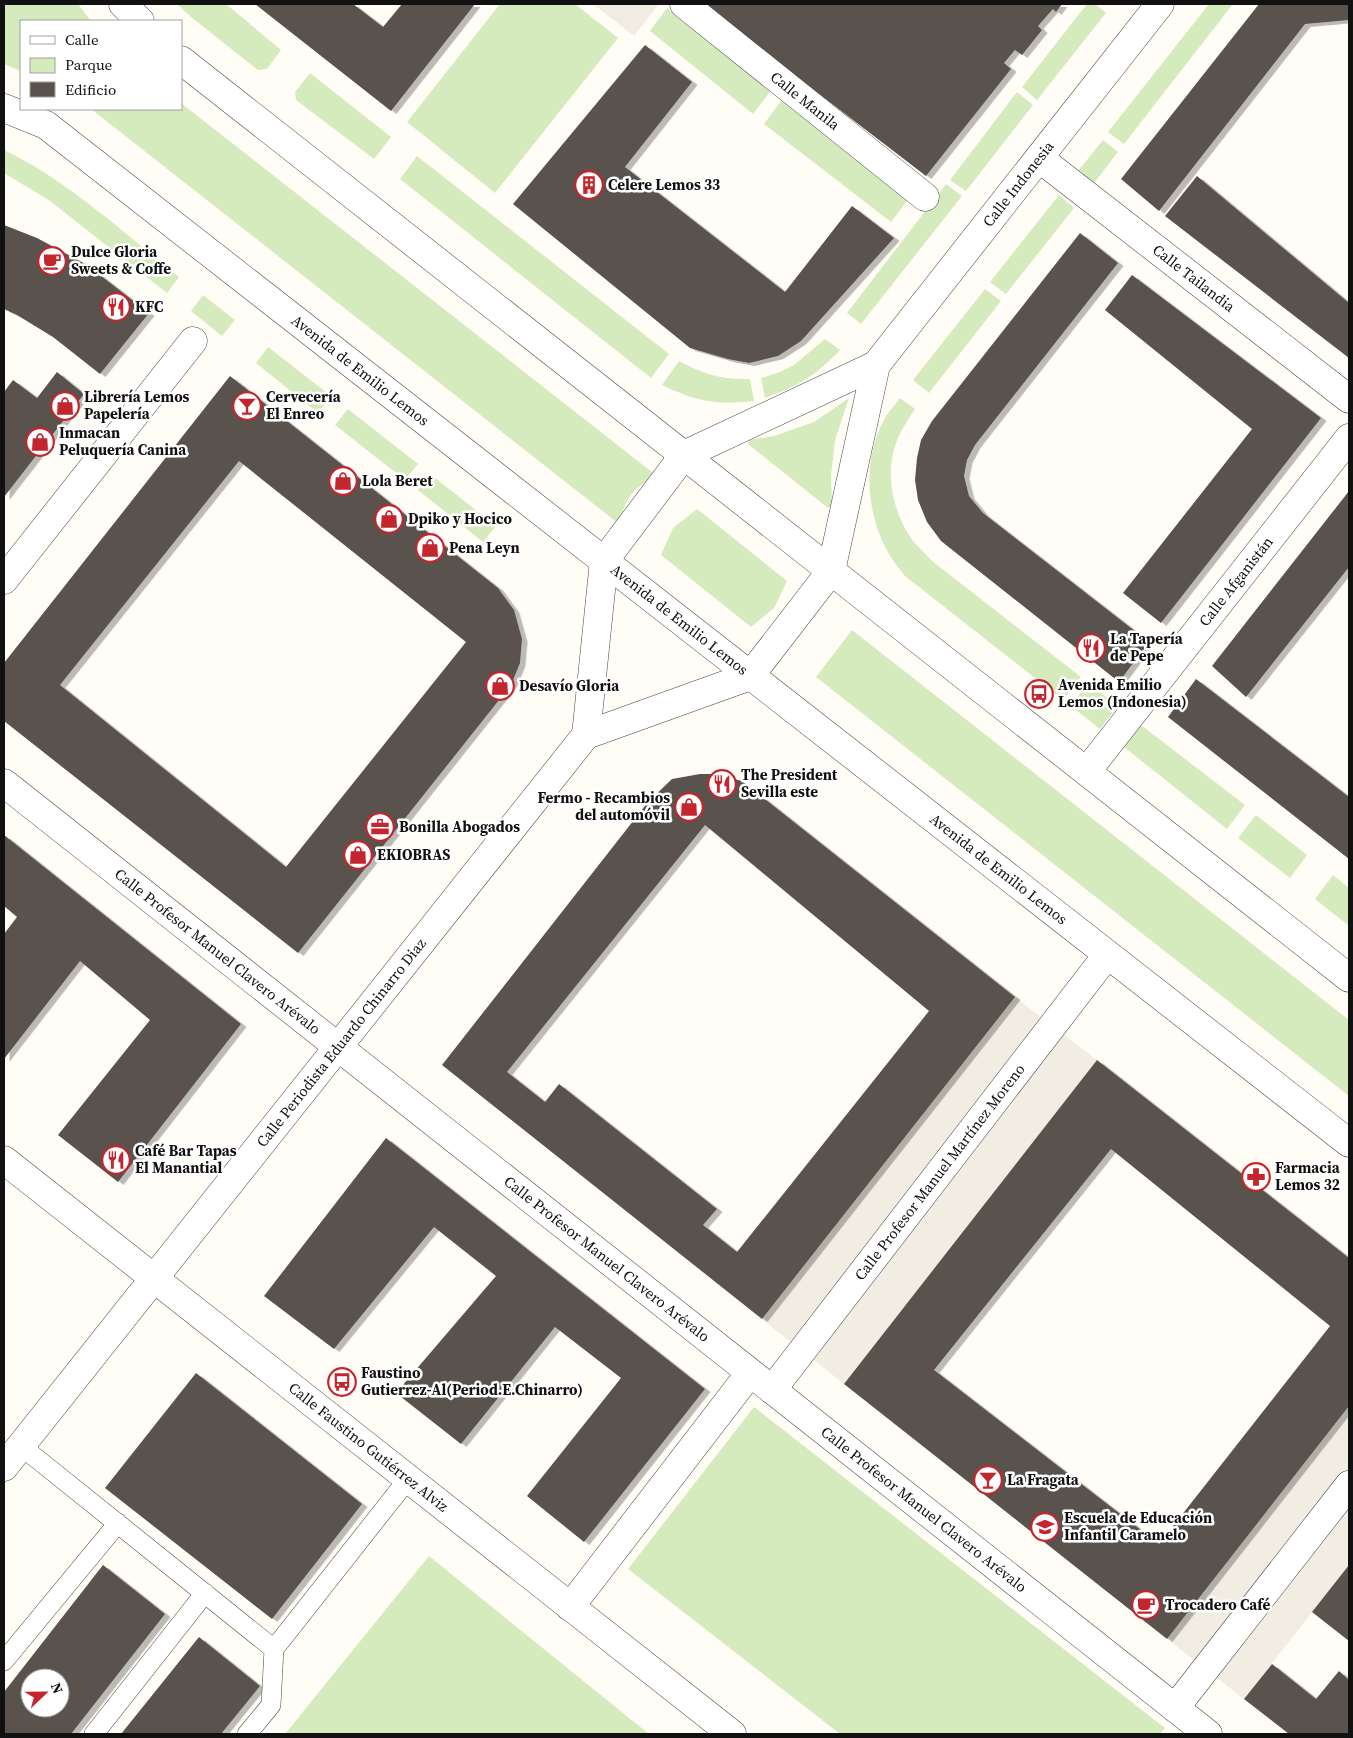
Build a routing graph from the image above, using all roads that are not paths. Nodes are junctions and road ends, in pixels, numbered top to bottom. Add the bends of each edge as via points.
1 (123, 4) edge
2 (684, 4) edge
3 (1160, 4) edge
4 (139, 20) edge
5 (182, 61) edge
6 (4, 108) edge
7 (1039, 158) junction
8 (925, 197) dead end
9 (193, 341) dead end
10 (876, 365) junction
11 (1349, 399) edge
12 (1349, 438) edge
13 (684, 455) junction
14 (604, 562) junction
15 (831, 571) junction
16 (4, 580) edge
17 (750, 676) junction
18 (586, 735) junction
19 (1087, 772) junction
20 (4, 783) edge
21 (1107, 955) junction
22 (1349, 978) edge
23 (338, 1047) junction
24 (1349, 1143) edge
25 (4, 1160) edge
26 (154, 1278) junction
27 (750, 1372) junction
28 (772, 1390) junction
29 (21, 1446) junction
30 (4, 1467) edge
31 (408, 1479) junction
32 (1349, 1485) edge
33 (118, 1524) junction
34 (205, 1593) junction
35 (570, 1607) junction
36 (274, 1649) junction
37 (4, 1661) edge
38 (1191, 1725) edge
39 (94, 1734) edge
40 (247, 1734) edge
41 (732, 1734) edge

1 - 4 street
2 - 8 street, Calle Manila
3 - 7 street, Calle Indonesia
5 - 13 street
6 - 14 street, Avenida de Emilio Lemos via 46,125
7 - 10 street, Calle Indonesia
7 - 11 street, Calle Tailandia
9 - 16 street
10 - 13 street
10 - 15 street
12 - 19 street, Calle Afganistán
13 - 14 street
13 - 15 street
14 - 17 street, Avenida de Emilio Lemos
14 - 18 street
15 - 17 street
15 - 19 street
17 - 18 street
17 - 21 street, Avenida de Emilio Lemos
18 - 23 street, Calle Periodista Eduardo Chinarro Diaz
19 - 22 street
20 - 23 street, Calle Profesor Manuel Clavero Arévalo
21 - 24 street, Avenida de Emilio Lemos
21 - 28 street, Calle Profesor Manuel Martínez Moreno
23 - 26 street, Calle Periodista Eduardo Chinarro Diaz
23 - 27 street, Calle Profesor Manuel Clavero Arévalo
25 - 26 street, Calle Faustino Gutiérrez Alviz
26 - 29 street, Calle Periodista Eduardo Chinarro Diaz
26 - 31 street, Calle Faustino Gutiérrez Alviz
27 - 28 street, Calle Profesor Manuel Clavero Arévalo
27 - 35 street
28 - 38 street, Calle Profesor Manuel Clavero Arévalo
29 - 30 street, Calle Periodista Eduardo Chinarro Diaz
29 - 33 lane
31 - 35 street, Calle Faustino Gutiérrez Alviz
31 - 36 lane
32 - 38 street
33 - 34 lane
33 - 37 lane
34 - 36 lane
34 - 39 lane
35 - 41 street, Calle Faustino Gutiérrez Alviz
36 - 40 lane via 271,1705

